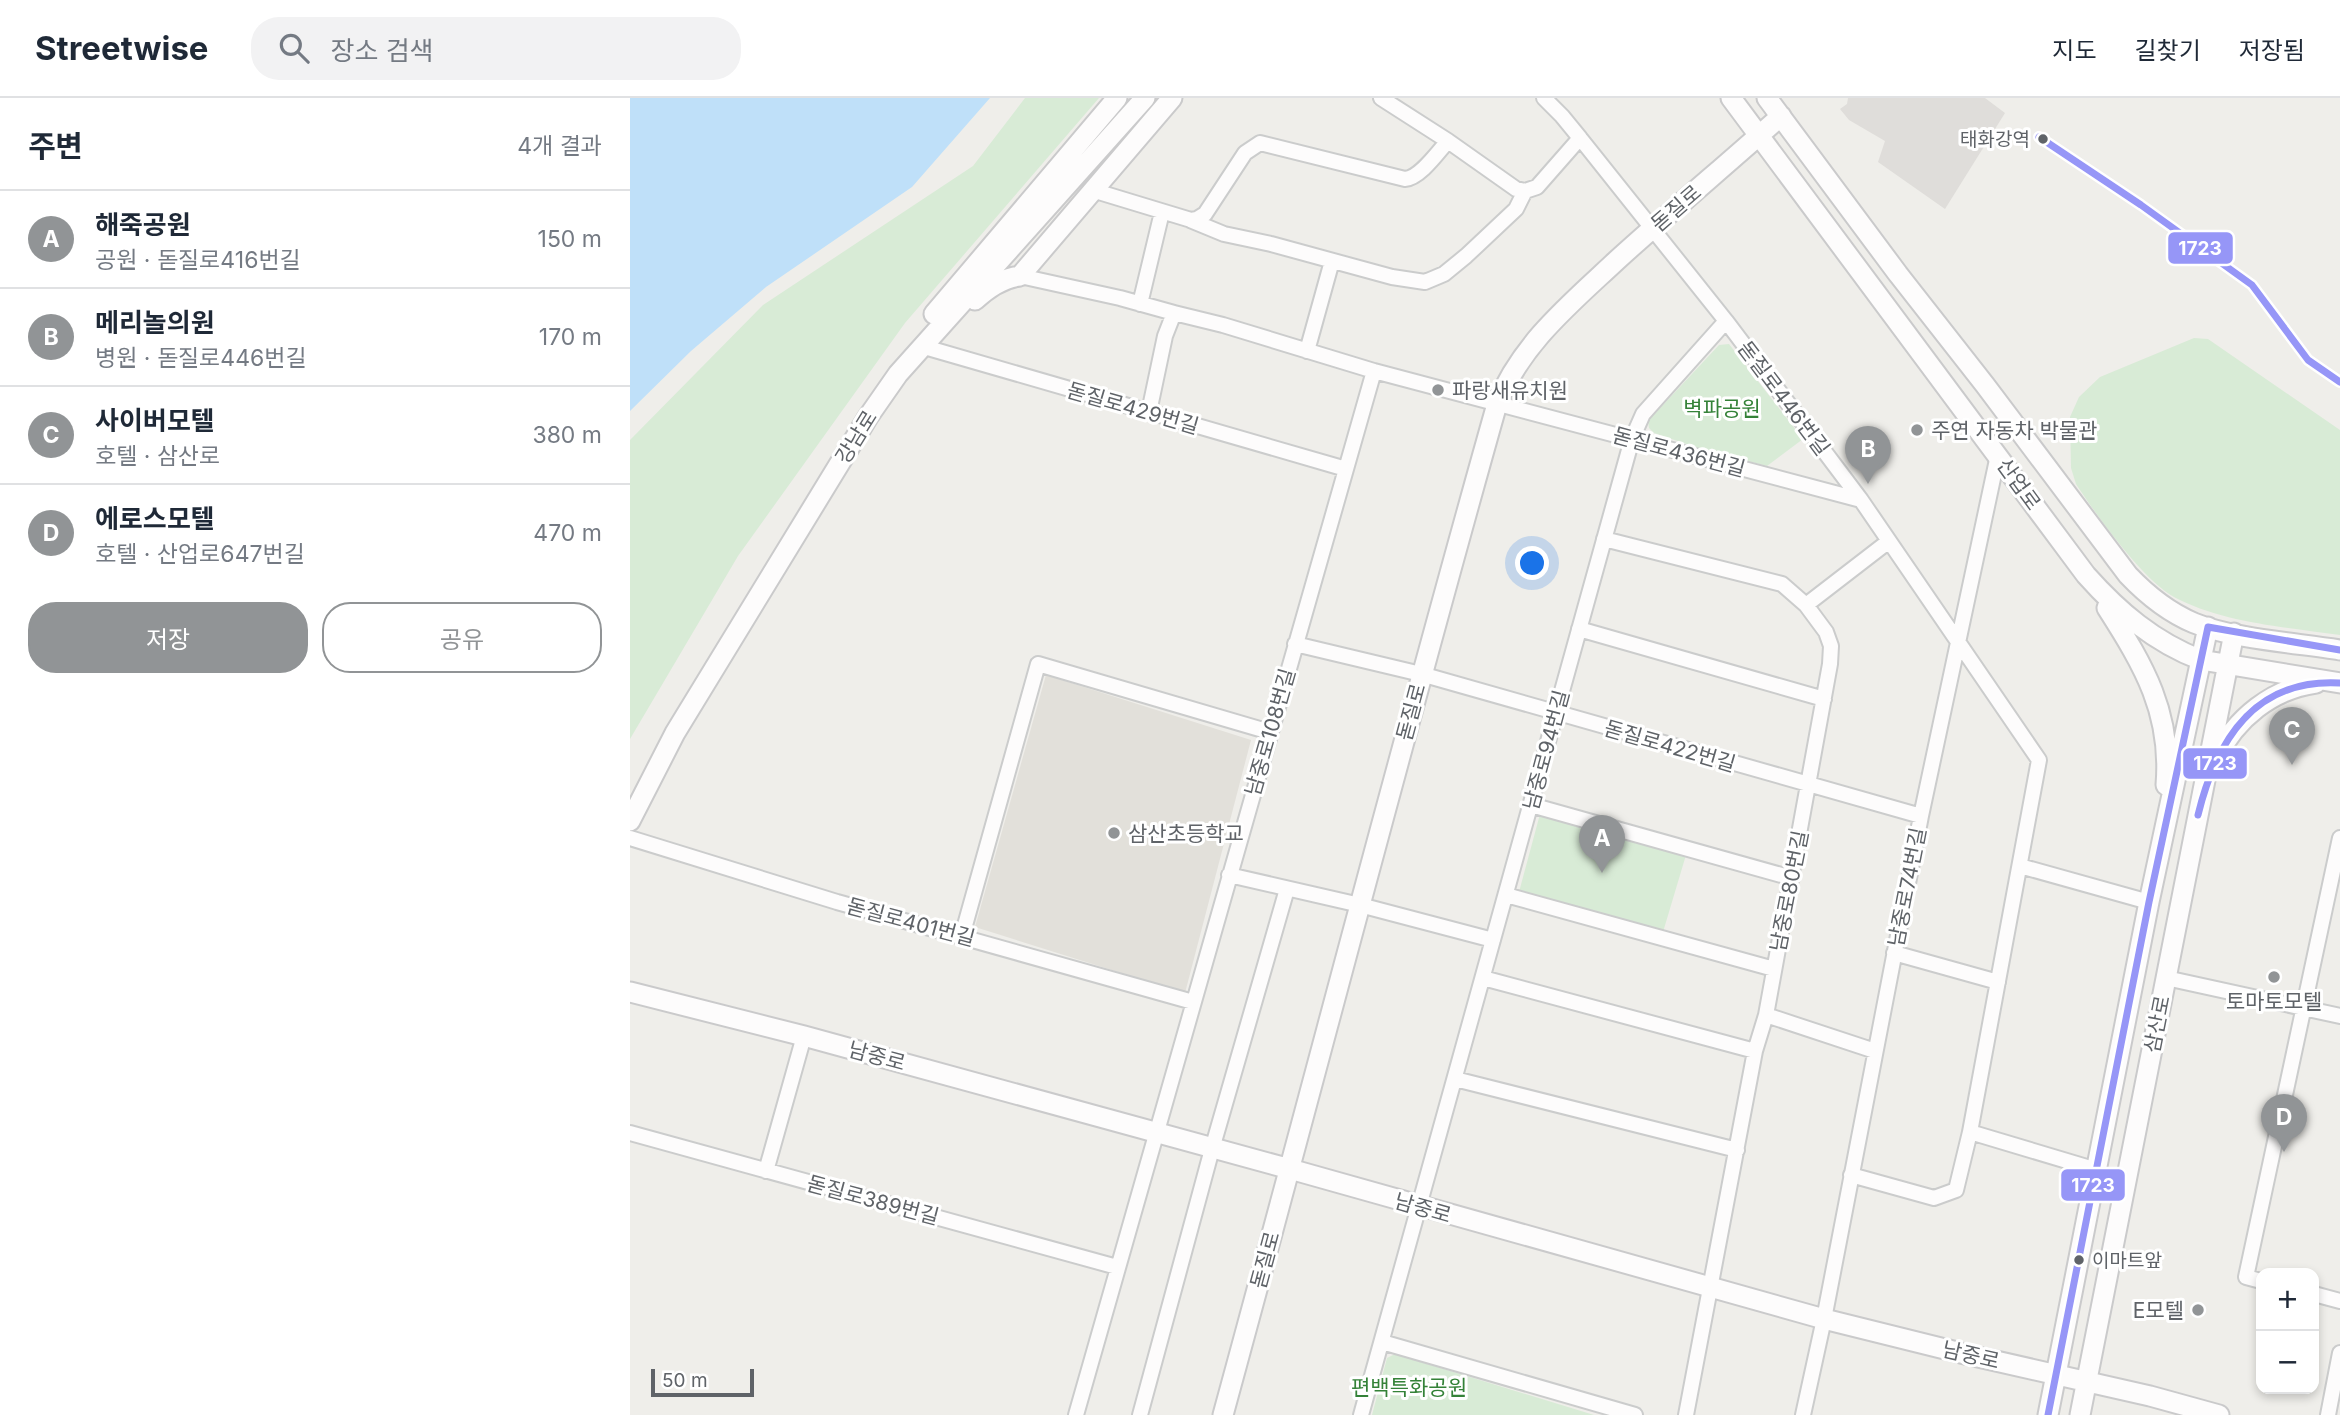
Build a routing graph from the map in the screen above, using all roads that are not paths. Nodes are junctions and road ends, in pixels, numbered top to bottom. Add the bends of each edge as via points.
1 (1117, 98) edge
2 (1144, 98) edge
3 (1172, 98) edge
4 (1381, 98) edge
5 (1544, 98) edge
6 (1731, 98) edge
7 (1767, 98) edge
8 (1781, 116) junction
9 (1759, 136) junction
10 (1580, 138) junction
11 (1448, 141) junction
12 (1093, 190) junction
13 (1525, 191) junction
14 (1162, 212) junction
15 (1190, 220) junction
16 (1653, 227) junction
17 (1332, 261) junction
18 (1020, 276) junction
19 (1140, 304) junction
20 (1174, 313) junction
21 (944, 320) junction
22 (1726, 321) junction
23 (920, 346) junction
24 (1307, 351) junction
25 (1374, 371) junction
26 (1497, 404) junction
27 (1149, 412) junction
28 (868, 417) junction
29 (1632, 439) junction
30 (1998, 455) junction
31 (1346, 469) junction
32 (1861, 500) junction
33 (1604, 540) junction
34 (1889, 541) junction
35 (2086, 575) junction
36 (1806, 605) junction
37 (2207, 627) junction
38 (1579, 629) junction
39 (2234, 633) junction
40 (1959, 641) junction
41 (1295, 644) junction
42 (2340, 650) edge
43 (2201, 660) junction
44 (2228, 666) junction
45 (1421, 674) junction
46 (2336, 682) edge
47 (1824, 699) junction
48 (1556, 714) junction
49 (1270, 732) junction
50 (1809, 785) junction
51 (2204, 785) junction
52 (1531, 805) junction
53 (1921, 816) junction
54 (630, 821) edge
55 (630, 838) edge
56 (2340, 838) edge
57 (2161, 849) junction
58 (2021, 866) junction
59 (1229, 875) junction
60 (1792, 878) junction
61 (1287, 889) junction
62 (1506, 895) junction
63 (2149, 902) junction
64 (1360, 905) junction
65 (962, 936) junction
66 (1493, 940) junction
67 (1894, 953) junction
68 (1774, 969) junction
69 (1483, 978) junction
70 (2166, 978) junction
71 (1998, 982) junction
72 (630, 992) edge
73 (1193, 1002) junction
74 (2303, 1009) junction
75 (1766, 1015) junction
76 (2340, 1016) edge
77 (804, 1036) junction
78 (1755, 1051) junction
79 (1875, 1051) junction
80 (1455, 1079) junction
81 (1970, 1132) junction
82 (630, 1133) edge
83 (1155, 1133) junction
84 (1212, 1149) junction
85 (1737, 1150) junction
86 (1290, 1169) junction
87 (2098, 1170) junction
88 (766, 1171) junction
89 (1850, 1175) junction
90 (1420, 1207) junction
91 (1117, 1267) junction
92 (2256, 1280) edge
93 (1711, 1287) junction
94 (2319, 1295) edge
95 (2340, 1301) edge
96 (1824, 1319) junction
97 (1382, 1342) junction
98 (2340, 1353) edge
99 (2056, 1374) junction
100 (2086, 1381) junction
101 (1076, 1415) edge
102 (1140, 1415) edge
103 (1223, 1415) edge
104 (1361, 1415) edge
105 (1635, 1415) edge
106 (1686, 1415) edge
107 (1803, 1415) edge
108 (2048, 1415) edge
109 (2080, 1415) edge
110 (2219, 1415) edge
111 (2328, 1415) edge

1 - 28 main road via 936,311
2 - 21 main road, 강남로
3 - 12 main road
4 - 11 street
5 - 10 street, 돋질로446번길
6 - 9 main road, 산업로
7 - 8 main road, 산업로
8 - 9 main road, 돋질로
8 - 37 main road, 산업로 via 2128,575 2169,610
9 - 16 main road, 돋질로
9 - 30 main road, 산업로
10 - 13 street via 1537,187
10 - 16 street, 돋질로446번길
11 - 13 street
11 - 15 street via 1412,179 1260,144 1245,152 1205,214
12 - 14 street
12 - 18 main road
13 - 17 street via 1516,209 1466,256 1432,280 1407,280
14 - 15 street
14 - 19 street
15 - 17 street via 1224,234
16 - 22 street, 돋질로446번길
16 - 26 main road, 돋질로 via 1550,322 1506,383
17 - 24 street
18 - 19 street, 돋질로436번길
18 - 21 main road via 1008,277
19 - 20 street, 돋질로436번길
20 - 24 street, 돋질로436번길
20 - 27 street
21 - 23 main road, 강남로
22 - 29 street, 남중로94번길 via 1643,414
22 - 32 street, 돋질로446번길
23 - 27 street, 돋질로429번길
23 - 28 main road, 강남로
24 - 25 street, 돋질로436번길
25 - 26 street, 돋질로436번길
25 - 31 street, 남중로108번길
26 - 29 street, 돋질로436번길
26 - 45 main road, 돋질로
27 - 31 street, 돋질로429번길
28 - 54 main road, 강남로 via 675,733
29 - 32 street, 돋질로436번길
29 - 33 street, 남중로94번길
30 - 35 main road, 산업로
30 - 40 street, 남중로74번길
31 - 41 street, 남중로108번길
32 - 34 street, 돋질로446번길
33 - 36 street, 남중로80번길 via 1782,584
33 - 38 street, 남중로94번길
34 - 36 street
34 - 40 street, 돋질로446번길
35 - 43 main road, 산업로 via 2152,636
35 - 57 main road via 2137,657 2157,700 2166,761
36 - 47 street, 남중로80번길 via 1831,646
37 - 39 main road, 산업로
37 - 43 main road, 삼산로
38 - 47 street
38 - 48 street, 남중로94번길
39 - 42 main road, 산업로
39 - 44 main road, 삼산로
40 - 53 street, 남중로74번길
40 - 58 street, 돋질로446번길 via 2039,760
41 - 45 street, 돋질로422번길
41 - 49 street, 남중로108번길
43 - 44 main road, 산업로
43 - 57 main road, 삼산로
44 - 46 main road, 산업로
44 - 51 main road, 삼산로
45 - 48 street, 돋질로422번길
45 - 64 main road, 돋질로
46 - 51 main road via 2295,687 2249,714 2225,741
47 - 50 street, 남중로80번길
48 - 50 street, 돋질로422번길
48 - 52 street, 남중로94번길
49 - 59 street, 남중로108번길
49 - 65 street via 1038,664
50 - 53 street, 돋질로422번길
50 - 60 street, 남중로80번길
51 - 70 main road, 삼산로
52 - 60 street
52 - 62 street, 남중로94번길
53 - 67 street, 남중로74번길
55 - 65 street, 돋질로401번길
56 - 74 street
57 - 63 main road, 삼산로
58 - 63 street
58 - 71 street, 돋질로446번길
59 - 61 street
59 - 73 street, 남중로108번길
60 - 68 street, 남중로80번길
61 - 64 street
61 - 84 street
62 - 66 street, 남중로94번길
62 - 68 street
63 - 87 main road, 삼산로
64 - 66 street
64 - 86 main road, 돋질로
65 - 73 street, 돋질로401번길
66 - 69 street, 남중로94번길
67 - 71 street
67 - 79 street, 남중로74번길
68 - 75 street, 남중로80번길
69 - 78 street
69 - 80 street, 남중로94번길
70 - 74 street
70 - 100 main road, 삼산로
71 - 81 street, 돋질로446번길
72 - 77 main road, 남중로
73 - 83 street, 남중로108번길
74 - 76 street
74 - 92 street via 2246,1277
75 - 78 street, 남중로80번길
75 - 79 street
77 - 83 main road, 남중로
77 - 88 street
78 - 85 street, 남중로80번길
79 - 89 street, 남중로74번길
80 - 85 street
80 - 90 street, 남중로94번길
81 - 87 street
81 - 89 street, 돋질로446번길 via 1956,1190 1934,1198
82 - 88 street, 돋질로389번길
83 - 84 main road, 남중로
83 - 91 street, 남중로108번길
84 - 86 main road, 남중로
84 - 102 street
85 - 93 street, 남중로80번길
86 - 90 main road, 남중로
86 - 103 main road, 돋질로
87 - 99 main road, 삼산로
88 - 91 street, 돋질로389번길
89 - 96 street, 남중로74번길
90 - 93 main road, 남중로
90 - 97 street, 남중로94번길
91 - 101 street, 남중로108번길
93 - 96 main road, 남중로
93 - 106 street, 남중로80번길
94 - 95 street
96 - 99 main road, 남중로
96 - 107 street, 남중로74번길
97 - 104 street, 남중로94번길
97 - 105 street
98 - 111 street
99 - 100 main road, 남중로
99 - 108 main road, 삼산로
100 - 109 main road, 삼산로
100 - 110 main road, 남중로

